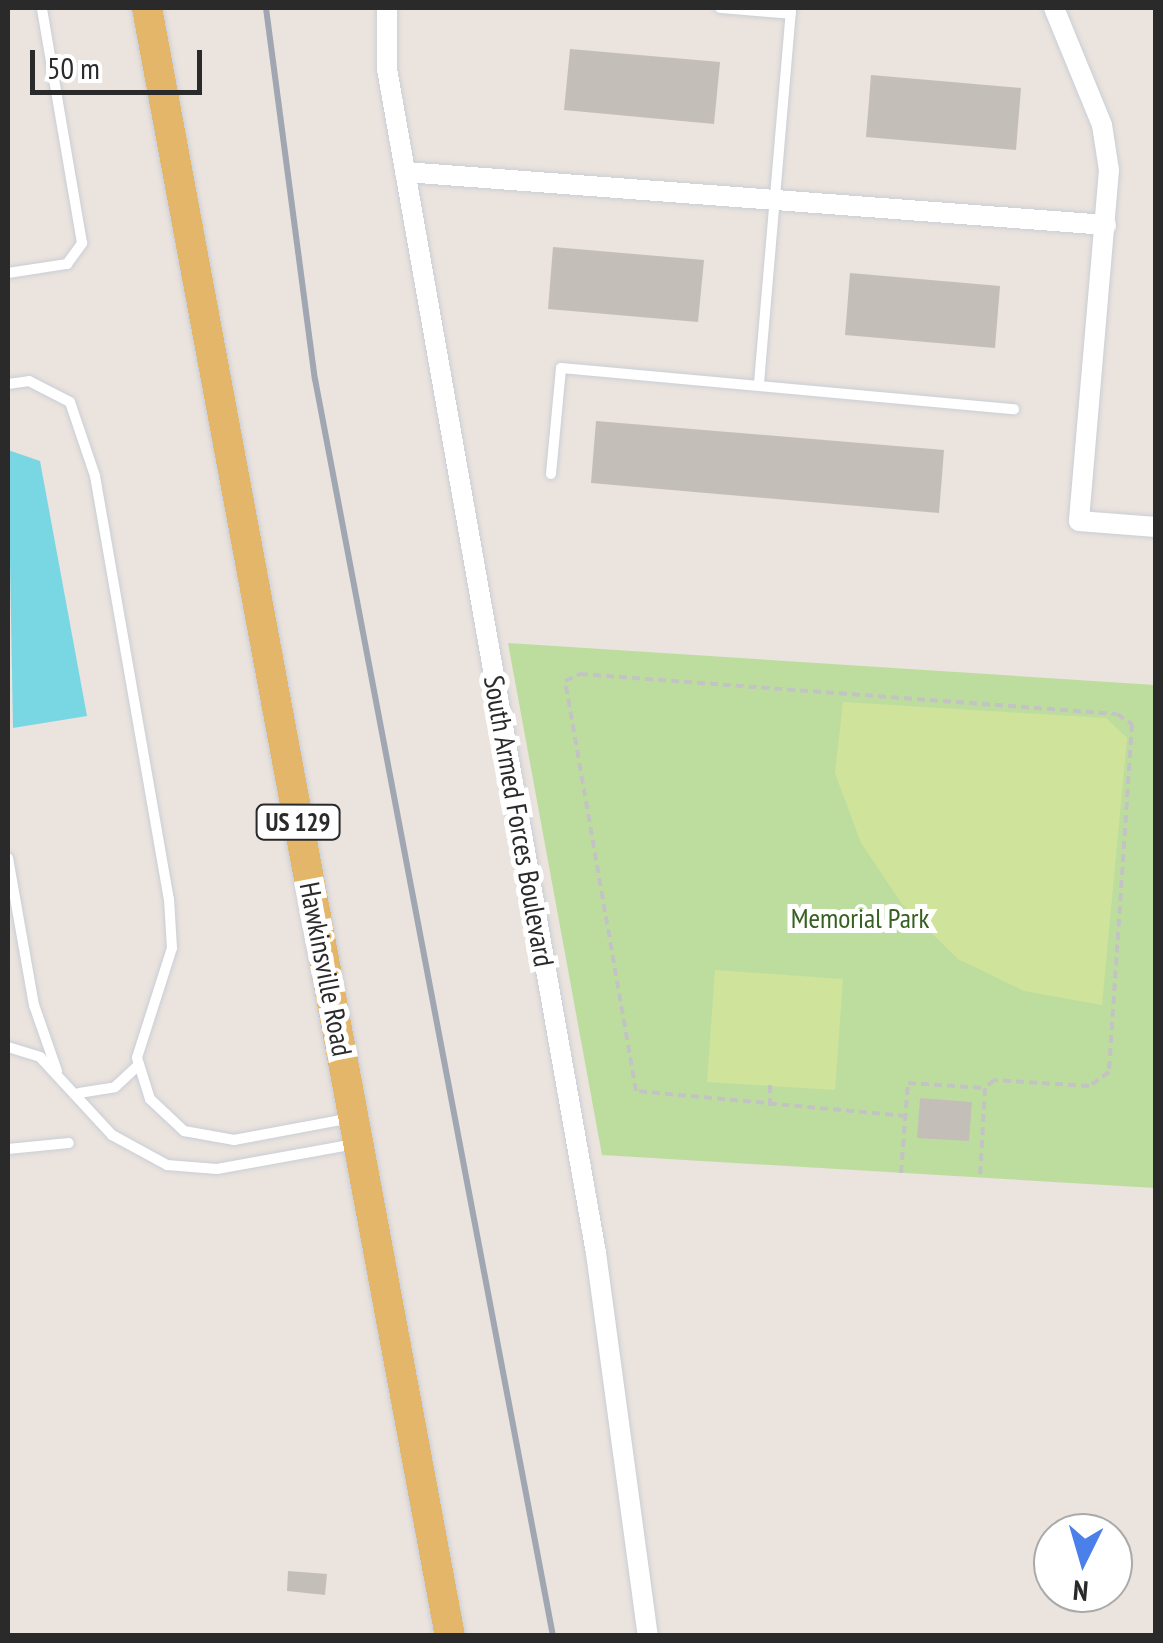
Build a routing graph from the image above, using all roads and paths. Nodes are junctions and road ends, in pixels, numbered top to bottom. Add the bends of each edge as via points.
1 (42, 8) edge
2 (148, 8) edge
3 (387, 8) edge
4 (720, 8) edge
5 (1054, 8) edge
6 (791, 11) edge
7 (405, 172) junction
8 (775, 195) junction
9 (1106, 226) junction
10 (8, 273) edge
11 (759, 383) junction
12 (8, 384) edge
13 (1014, 409) dead end
14 (552, 474) dead end
15 (1156, 527) edge
16 (8, 858) edge
17 (8, 1047) edge
18 (139, 1065) junction
19 (58, 1072) junction
20 (770, 1085) dead end
21 (986, 1088) junction
22 (79, 1094) junction
23 (770, 1106) junction
24 (906, 1116) junction
25 (356, 1131) junction
26 (68, 1144) dead end
27 (8, 1148) edge
28 (901, 1173) dead end
29 (980, 1178) dead end
30 (450, 1636) edge
31 (648, 1636) edge

1 - 10 lane via 82,243 67,264
2 - 25 main road, Hawkinsville Road / US 129
3 - 7 street, South Armed Forces Boulevard
4 - 6 lane
5 - 9 street via 1102,126
6 - 8 lane
7 - 8 street
7 - 31 street, South Armed Forces Boulevard via 596,1253
8 - 9 street
8 - 11 lane
9 - 15 street via 1079,521
11 - 13 lane
11 - 14 lane via 561,368
12 - 18 lane via 30,381 70,402 95,476 170,916 172,948
16 - 19 lane via 34,1006
17 - 19 lane
18 - 22 lane via 114,1087
18 - 25 lane via 150,1098 184,1131 234,1140
19 - 22 lane
20 - 23 path
21 - 23 path via 994,1080 1089,1086 1108,1072 1134,732 1126,717 571,676 560,694 636,1092
21 - 24 path via 908,1084
21 - 29 path
22 - 25 lane via 112,1135 166,1166 217,1169
23 - 24 path
24 - 28 path
25 - 30 main road, Hawkinsville Road / US 129
26 - 27 lane

